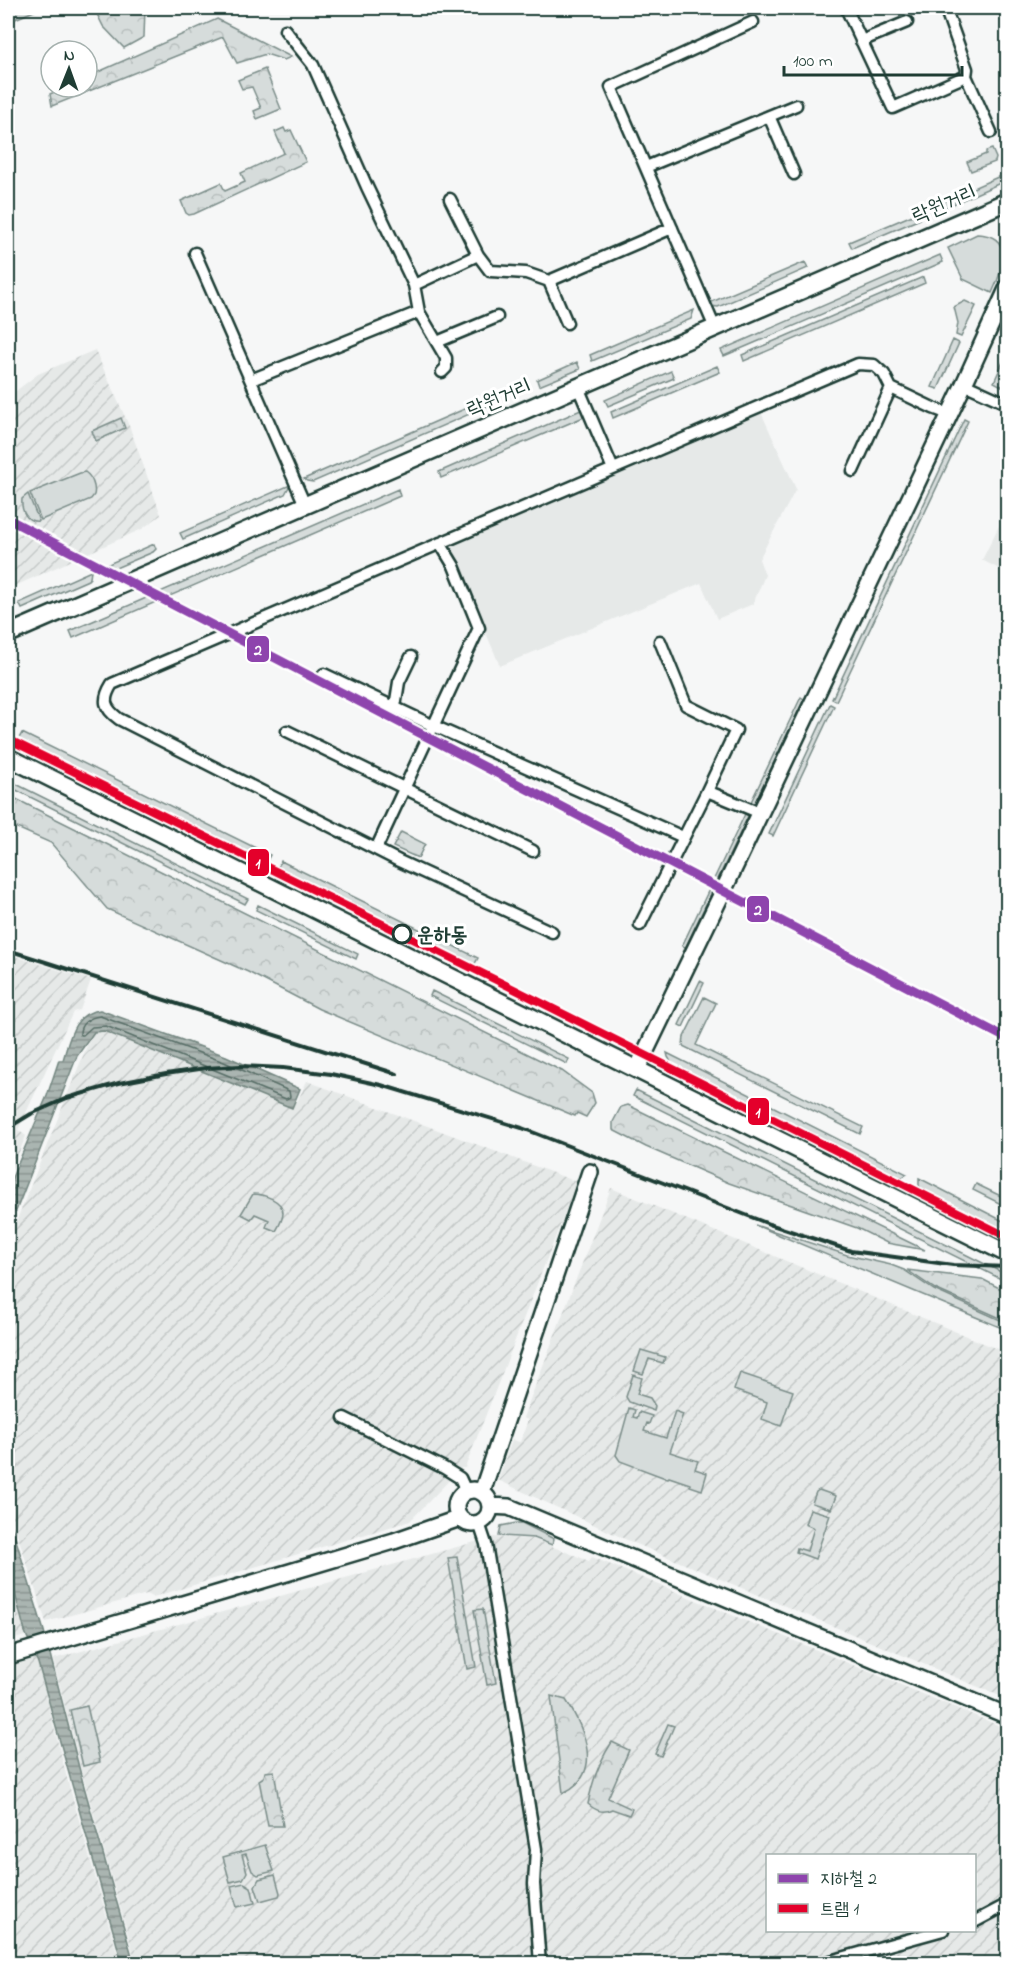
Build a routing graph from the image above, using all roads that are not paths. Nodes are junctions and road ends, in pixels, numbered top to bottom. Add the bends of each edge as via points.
1 (846, 8) edge
2 (947, 8) edge
3 (753, 22) dead end
4 (907, 22) dead end
5 (285, 30) dead end
6 (861, 41) junction
7 (966, 76) junction
8 (796, 105) dead end
9 (769, 116) junction
10 (991, 132) dead end
11 (646, 167) junction
12 (794, 174) dead end
13 (450, 199) dead end
14 (1008, 201) edge
15 (672, 228) junction
16 (195, 253) dead end
17 (478, 255) junction
18 (549, 281) junction
19 (414, 285) junction
20 (1008, 287) edge
21 (419, 312) junction
22 (497, 317) dead end
23 (567, 323) dead end
24 (715, 328) junction
25 (437, 342) junction
26 (442, 372) dead end
27 (251, 380) junction
28 (964, 384) junction
29 (578, 387) junction
30 (891, 387) junction
31 (1008, 404) edge
32 (949, 414) junction
33 (613, 469) junction
34 (854, 471) dead end
35 (305, 505) junction
36 (440, 543) junction
37 (8, 634) edge
38 (660, 641) dead end
39 (411, 657) dead end
40 (324, 674) dead end
41 (395, 707) junction
42 (434, 726) junction
43 (287, 731) dead end
44 (8, 757) edge
45 (405, 789) junction
46 (707, 791) junction
47 (760, 813) junction
48 (683, 837) junction
49 (376, 849) junction
50 (533, 851) dead end
51 (640, 925) dead end
52 (552, 932) dead end
53 (637, 1069) junction
54 (590, 1172) dead end
55 (1008, 1254) edge
56 (344, 1418) dead end
57 (466, 1491) junction
58 (486, 1499) junction
59 (460, 1518) junction
60 (479, 1523) junction
61 (8, 1656) edge
62 (1008, 1716) edge
63 (1008, 1904) edge
64 (976, 1921) edge
65 (936, 1932) edge
66 (540, 1964) edge
67 (820, 1964) edge

1 - 6 street
2 - 7 street
3 - 11 street via 611,87
4 - 6 street
5 - 19 street via 313,65
6 - 7 street via 893,108
7 - 10 street
8 - 9 street
9 - 11 street
9 - 12 street
11 - 15 street
13 - 17 street
14 - 24 main road, 락원거리
15 - 18 street
15 - 24 street
16 - 27 street
17 - 18 street via 490,271 526,273
17 - 19 street
18 - 23 street
19 - 21 street
20 - 28 street
21 - 25 street
21 - 27 street
22 - 25 street
24 - 29 main road, 락원거리
25 - 26 street via 446,358
27 - 35 street
28 - 31 street
28 - 32 street
29 - 33 street
29 - 35 main road, 락원거리
30 - 32 street
30 - 33 street via 874,365 858,364
30 - 34 street
32 - 47 street
33 - 36 street
35 - 37 main road, 락원거리
36 - 42 street via 454,566 479,628
36 - 49 street via 112,684 107,692 108,711 119,719
38 - 46 street via 686,705 736,730
39 - 41 street via 399,682
40 - 41 street
41 - 42 street
42 - 45 street
42 - 48 street
43 - 45 street
44 - 53 main road
45 - 49 street
45 - 50 street
46 - 47 street
46 - 48 street
47 - 53 street
48 - 51 street
49 - 52 street
53 - 55 main road
54 - 58 street
56 - 57 street via 444,1468 460,1479
57 - 58 street via 477,1490
57 - 59 street via 456,1503
58 - 60 street via 488,1516
58 - 62 street
59 - 60 street via 469,1524
59 - 61 street
60 - 66 street via 486,1544 536,1849 534,1884
63 - 64 street
65 - 67 street

